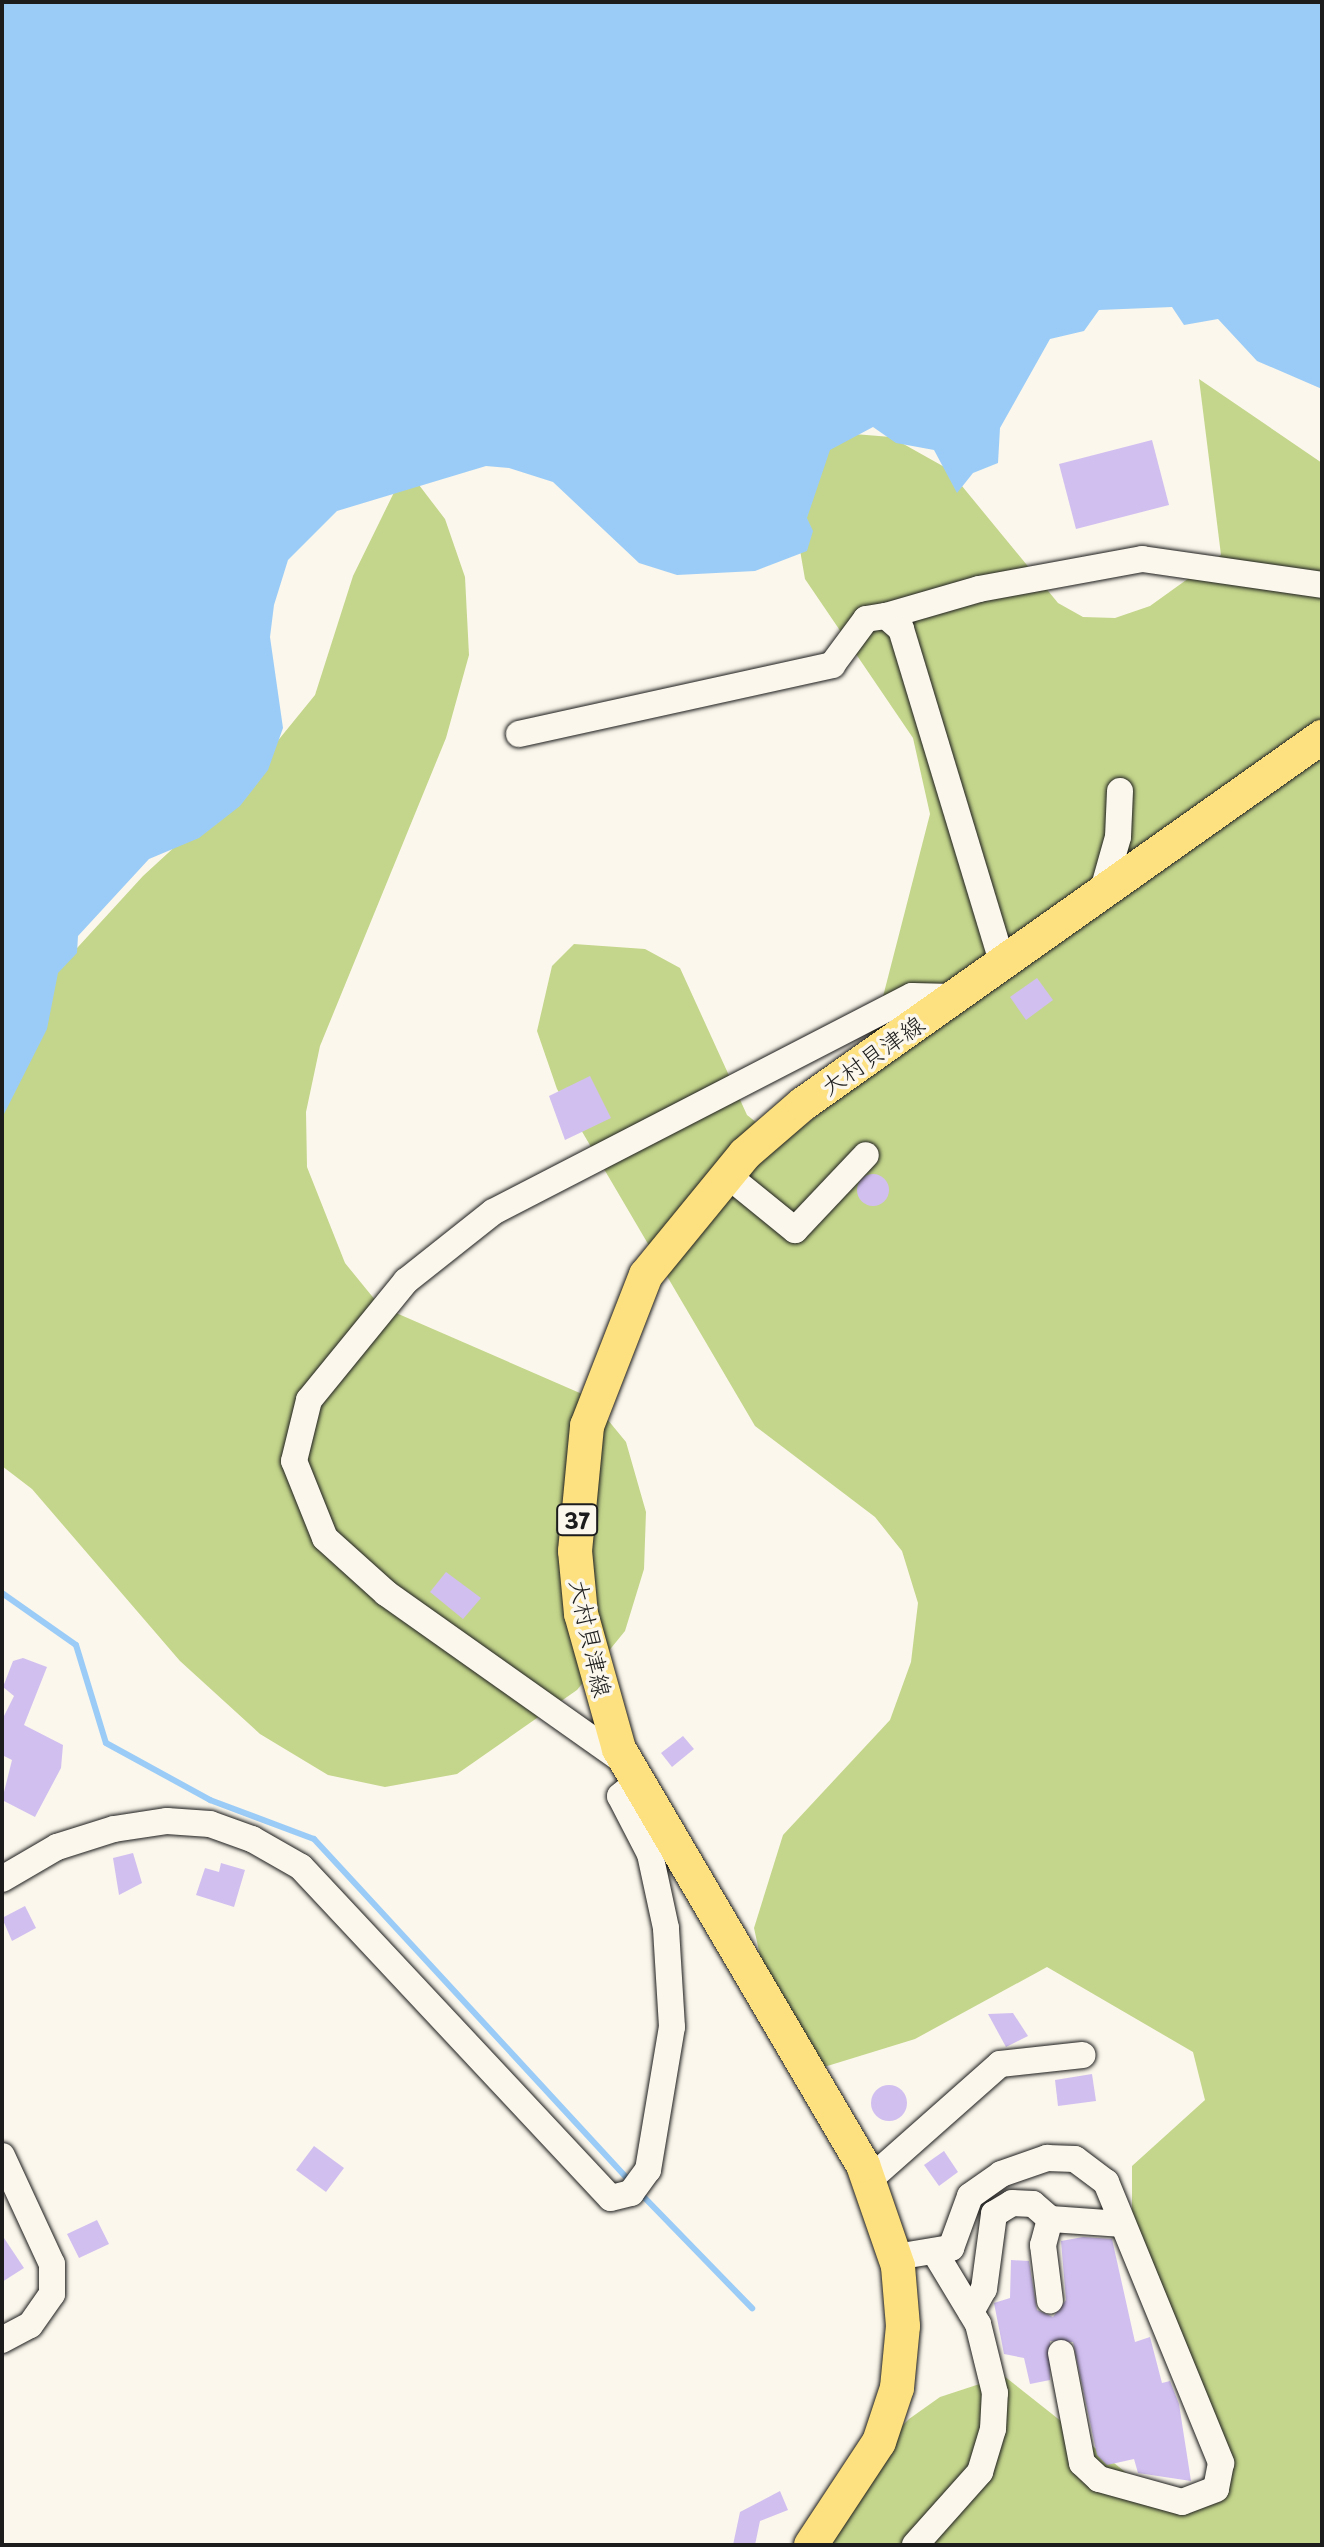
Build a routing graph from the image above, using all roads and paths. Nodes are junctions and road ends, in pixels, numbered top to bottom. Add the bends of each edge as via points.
1 (1322, 585) edge
2 (886, 616) junction
3 (519, 734) dead end
4 (1322, 737) edge
5 (1120, 791) dead end
6 (1101, 897) junction
7 (1002, 961) junction
8 (953, 997) junction
9 (866, 1155) dead end
10 (726, 1174) junction
11 (631, 1773) junction
12 (2, 1879) edge
13 (1083, 2055) dead end
14 (2, 2156) edge
15 (869, 2180) junction
16 (1050, 2219) junction
17 (1121, 2224) junction
18 (934, 2251) junction
19 (896, 2257) junction
20 (1050, 2301) dead end
21 (971, 2312) junction
22 (2, 2340) edge
23 (1061, 2353) dead end
24 (811, 2545) edge
25 (915, 2545) edge

1 - 2 street via 1142,559 979,589
2 - 3 street via 866,619 832,665
2 - 7 street via 901,629
4 - 6 main road, 大村貝津線 / 37
5 - 6 street via 1118,837
6 - 7 main road, 大村貝津線 / 37
7 - 8 main road, 大村貝津線 / 37
8 - 10 main road, 大村貝津線 / 37 via 803,1104
8 - 11 street via 912,996 493,1212 406,1281 309,1400 294,1461 325,1538 386,1593
9 - 10 street via 795,1230
10 - 11 main road, 大村貝津線 / 37 via 646,1275 587,1426 575,1551 581,1614
11 - 12 street via 620,1796 650,1854 666,1928 672,2027 648,2170 631,2193 611,2198 301,1867 252,1839 167,1821 114,1829 57,1847
11 - 15 main road, 大村貝津線 / 37
13 - 15 street via 1000,2064
14 - 22 street via 52,2264 52,2294 30,2325
15 - 19 main road, 大村貝津線 / 37
16 - 17 street
16 - 20 street via 1043,2245
16 - 21 street via 1033,2204 1012,2203 994,2214 984,2289
17 - 18 street via 1106,2182 1075,2159 1047,2158 1001,2174 970,2196 951,2248
17 - 23 street via 1221,2463 1216,2489 1182,2502 1099,2479 1082,2463
18 - 19 street
18 - 21 street
19 - 24 main road, 大村貝津線 / 37 via 903,2326 897,2388 879,2442
21 - 25 street via 995,2393 993,2429 980,2472

